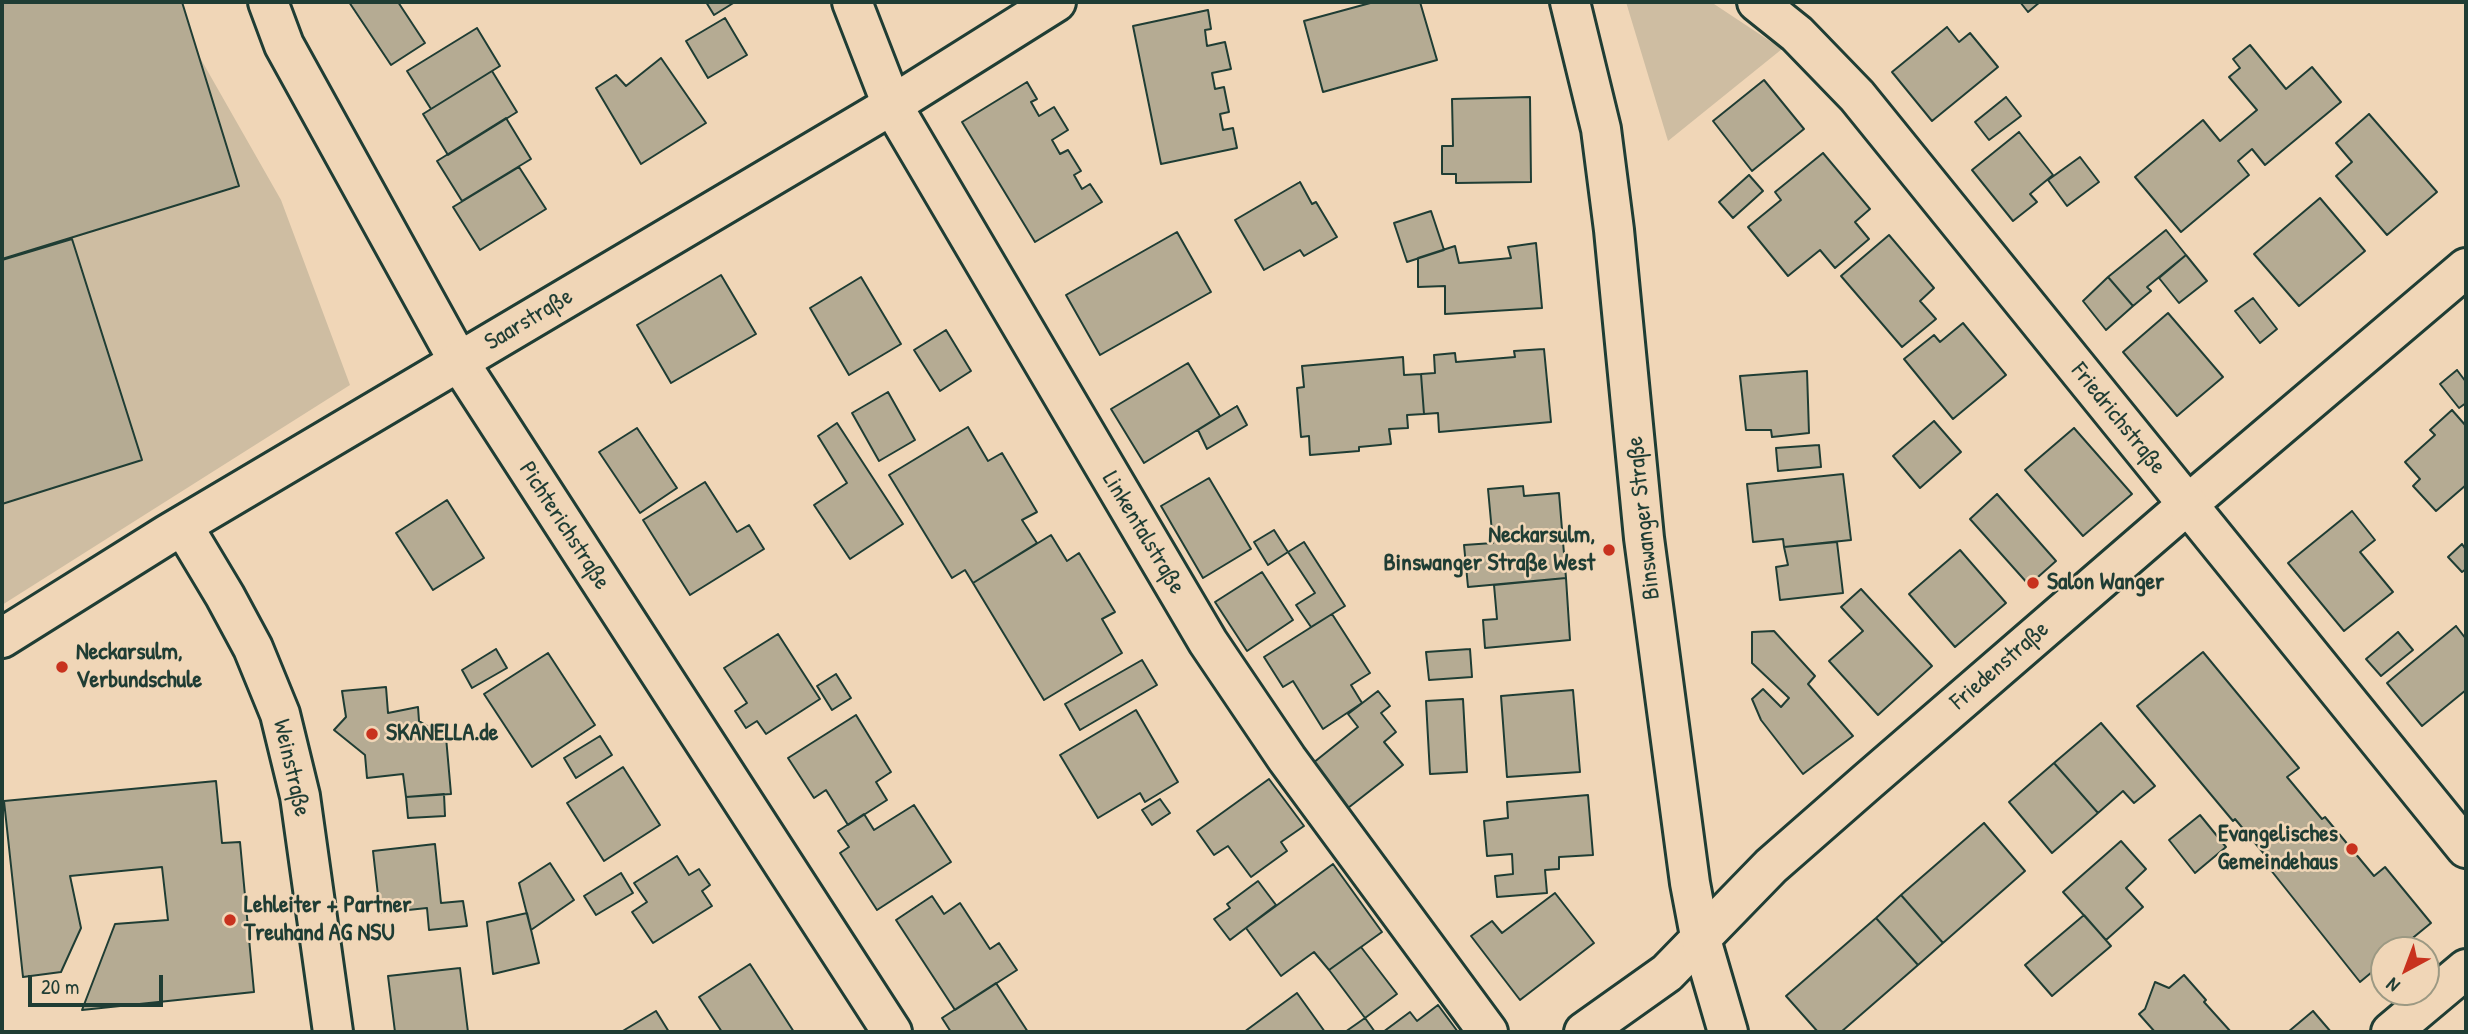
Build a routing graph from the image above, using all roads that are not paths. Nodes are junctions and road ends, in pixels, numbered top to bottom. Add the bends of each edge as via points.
1 (268, 2) edge
2 (852, 2) edge
3 (1056, 2) edge
4 (1570, 2) edge
5 (1758, 2) edge
6 (892, 105) junction
7 (2466, 268) edge
8 (459, 362) junction
9 (2186, 505) junction
10 (183, 526) junction
11 (2, 638) edge
12 (2466, 848) edge
13 (1700, 936) junction
14 (2466, 969) edge
15 (333, 1032) edge
16 (892, 1032) edge
17 (1488, 1032) edge
18 (1584, 1032) edge
19 (1728, 1032) edge
20 (2391, 1032) edge

1 - 8 street, Pichterichstraße via 284,45
2 - 6 street, Linkentalstraße
3 - 6 street, Saarstraße
4 - 13 street, Binswanger Straße via 1601,129 1644,538
5 - 9 street, Friedrichstraße via 1797,34 1857,96
6 - 8 street, Saarstraße
6 - 17 street, Linkentalstraße via 1208,642 1287,759
7 - 9 street, Friedenstraße
8 - 10 street, Saarstraße
8 - 16 street, Pichterichstraße
9 - 12 street, Friedrichstraße
9 - 13 street, Friedenstraße via 1800,841
10 - 11 street, Saarstraße
10 - 15 street, Weinstraße via 253,648 280,713 300,796
13 - 18 street, Friedenstraße via 1667,973
13 - 19 street, Binswanger Straße
14 - 20 street

